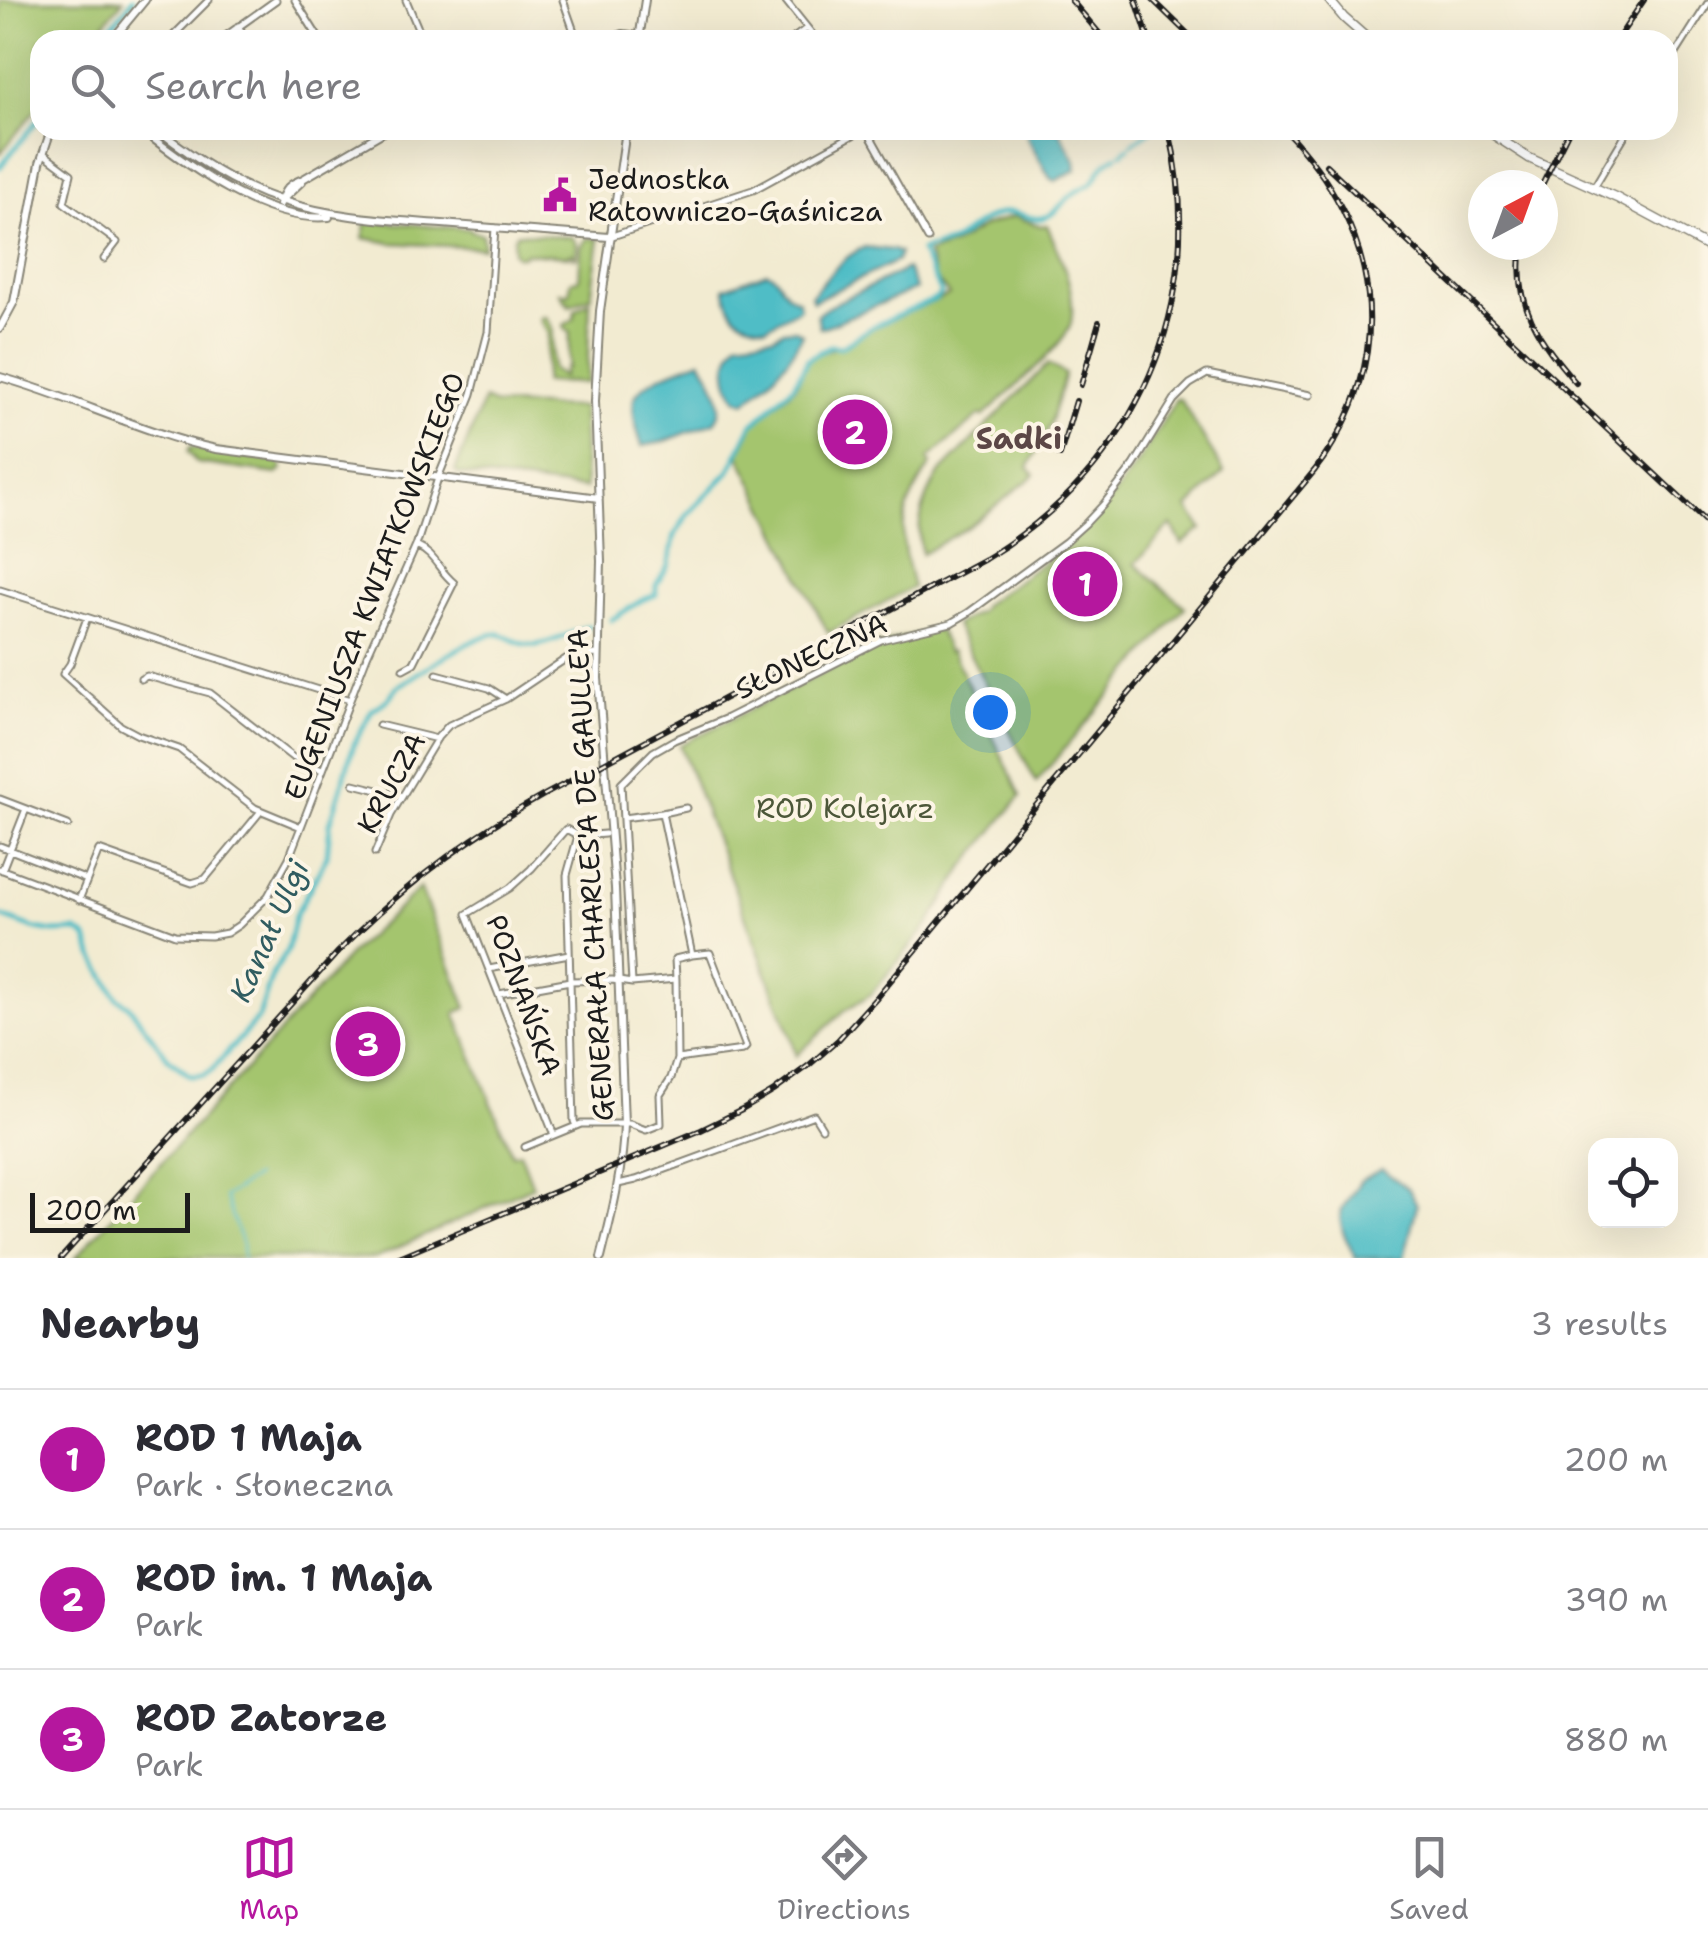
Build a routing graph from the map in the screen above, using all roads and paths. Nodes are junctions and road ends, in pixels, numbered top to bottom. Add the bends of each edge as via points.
1 (145, 0) edge
2 (210, 0) edge
3 (276, 0) edge
4 (295, 0) edge
5 (406, 0) edge
6 (563, 0) edge
7 (645, 0) edge
8 (785, 0) edge
9 (1330, 0) edge
10 (1708, 2) edge
11 (238, 26) junction
12 (807, 28) joint
13 (120, 30) edge
14 (179, 30) edge
15 (233, 30) edge
16 (241, 30) edge
17 (314, 30) edge
18 (418, 30) edge
19 (574, 30) edge
20 (640, 30) edge
21 (804, 30) edge
22 (1358, 30) edge
23 (1678, 50) edge
24 (48, 140) edge
25 (155, 140) edge
26 (172, 140) edge
27 (363, 140) edge
28 (625, 140) edge
29 (846, 140) edge
30 (871, 140) edge
31 (1501, 140) edge
32 (1622, 140) edge
33 (43, 153) junction
34 (1594, 187) junction
35 (280, 205) junction
36 (495, 228) junction
37 (610, 237) junction
38 (928, 239) dead end
39 (1708, 248) edge
40 (104, 260) dead end
41 (0, 328) edge
42 (0, 377) edge
43 (1310, 395) dead end
44 (438, 478) junction
45 (599, 498) junction
46 (416, 546) junction
47 (0, 590) edge
48 (86, 618) junction
49 (599, 654) junction
50 (403, 669) dead end
51 (437, 674) dead end
52 (140, 680) dead end
53 (506, 699) junction
54 (350, 700) junction
55 (380, 725) dead end
56 (437, 739) junction
57 (322, 770) junction
58 (354, 784) dead end
59 (402, 796) junction
60 (0, 799) edge
61 (26, 808) junction
62 (686, 808) dead end
63 (261, 810) junction
64 (662, 812) junction
65 (623, 818) junction
66 (68, 825) dead end
67 (301, 827) junction
68 (604, 834) dead end
69 (578, 836) junction
70 (0, 846) edge
71 (10, 850) junction
72 (374, 853) dead end
73 (1, 870) edge
74 (87, 880) junction
75 (79, 900) junction
76 (569, 954) junction
77 (692, 954) junction
78 (489, 969) junction
79 (676, 979) junction
80 (570, 981) junction
81 (619, 982) junction
82 (632, 983) junction
83 (499, 994) junction
84 (677, 1059) junction
85 (624, 1124) junction
86 (576, 1126) junction
87 (822, 1128) dead end
88 (554, 1135) junction
89 (524, 1147) dead end
90 (618, 1184) junction
91 (601, 1258) edge

1 - 13 street
2 - 14 street
3 - 11 street
4 - 17 street
5 - 18 street
6 - 19 street
7 - 20 street
8 - 12 street
9 - 22 main road
10 - 23 street
11 - 15 street
11 - 16 street
12 - 21 street
24 - 33 street
25 - 35 street via 240,194
26 - 35 street
27 - 35 street via 286,188
28 - 37 street, GENERAŁA CHARLES'A DE GAULLE'A
29 - 37 street via 753,190
30 - 38 street
31 - 34 main road
32 - 34 street
33 - 40 street via 71,174 64,204 117,242
33 - 41 street via 14,302
34 - 39 main road
35 - 36 street
36 - 37 street
36 - 44 street, EUGENIUSZA KWIATKOWSKIEGO via 484,354
37 - 45 street, GENERAŁA CHARLES'A DE GAULLE'A via 596,371
42 - 44 street via 186,443
43 - 65 street, SŁONECZNA via 1207,374 1190,384 1103,505 1065,542 960,619 880,640 659,748 621,784
44 - 45 street
44 - 46 street, EUGENIUSZA KWIATKOWSKIEGO
45 - 49 street, GENERAŁA CHARLES'A DE GAULLE'A
46 - 50 street via 454,583 414,663
46 - 54 street, EUGENIUSZA KWIATKOWSKIEGO
47 - 48 street
48 - 54 street
48 - 63 street via 63,674 121,726 192,757
49 - 53 street, KRUCZA via 570,656
49 - 81 street, GENERAŁA CHARLES'A DE GAULLE'A
51 - 53 street
52 - 57 street via 147,676 210,693 292,757
53 - 56 street, KRUCZA via 448,725
54 - 57 street, EUGENIUSZA KWIATKOWSKIEGO
55 - 56 street
56 - 59 street, KRUCZA
57 - 67 street, EUGENIUSZA KWIATKOWSKIEGO
58 - 59 street
59 - 72 street, KRUCZA
60 - 61 street
61 - 66 street
61 - 71 street
62 - 64 street
63 - 67 street
63 - 74 street via 200,882 99,850
64 - 65 street
64 - 77 street
65 - 82 street, SŁONECZNA
67 - 75 street, EUGENIUSZA KWIATKOWSKIEGO via 268,896 227,932 176,935
68 - 69 street, POZNAŃSKA
69 - 76 street via 566,875
69 - 78 street, POZNAŃSKA via 566,828 510,888 468,914
70 - 71 street
71 - 73 street
71 - 74 street
73 - 75 street, EUGENIUSZA KWIATKOWSKIEGO
74 - 75 street
76 - 78 street
76 - 80 street
77 - 79 street via 675,959
77 - 84 street via 710,952 746,1047
78 - 83 street, POZNAŃSKA
79 - 82 street
79 - 84 street
80 - 81 street
80 - 83 street
80 - 86 street
81 - 82 street
81 - 85 street, GENERAŁA CHARLES'A DE GAULLE'A
83 - 88 street, POZNAŃSKA
84 - 85 street via 660,1095 661,1124 646,1130
85 - 86 street
85 - 90 street, GENERAŁA CHARLES'A DE GAULLE'A
86 - 88 street
87 - 90 street via 814,1115
88 - 89 street
90 - 91 street, GENERAŁA CHARLES'A DE GAULLE'A

